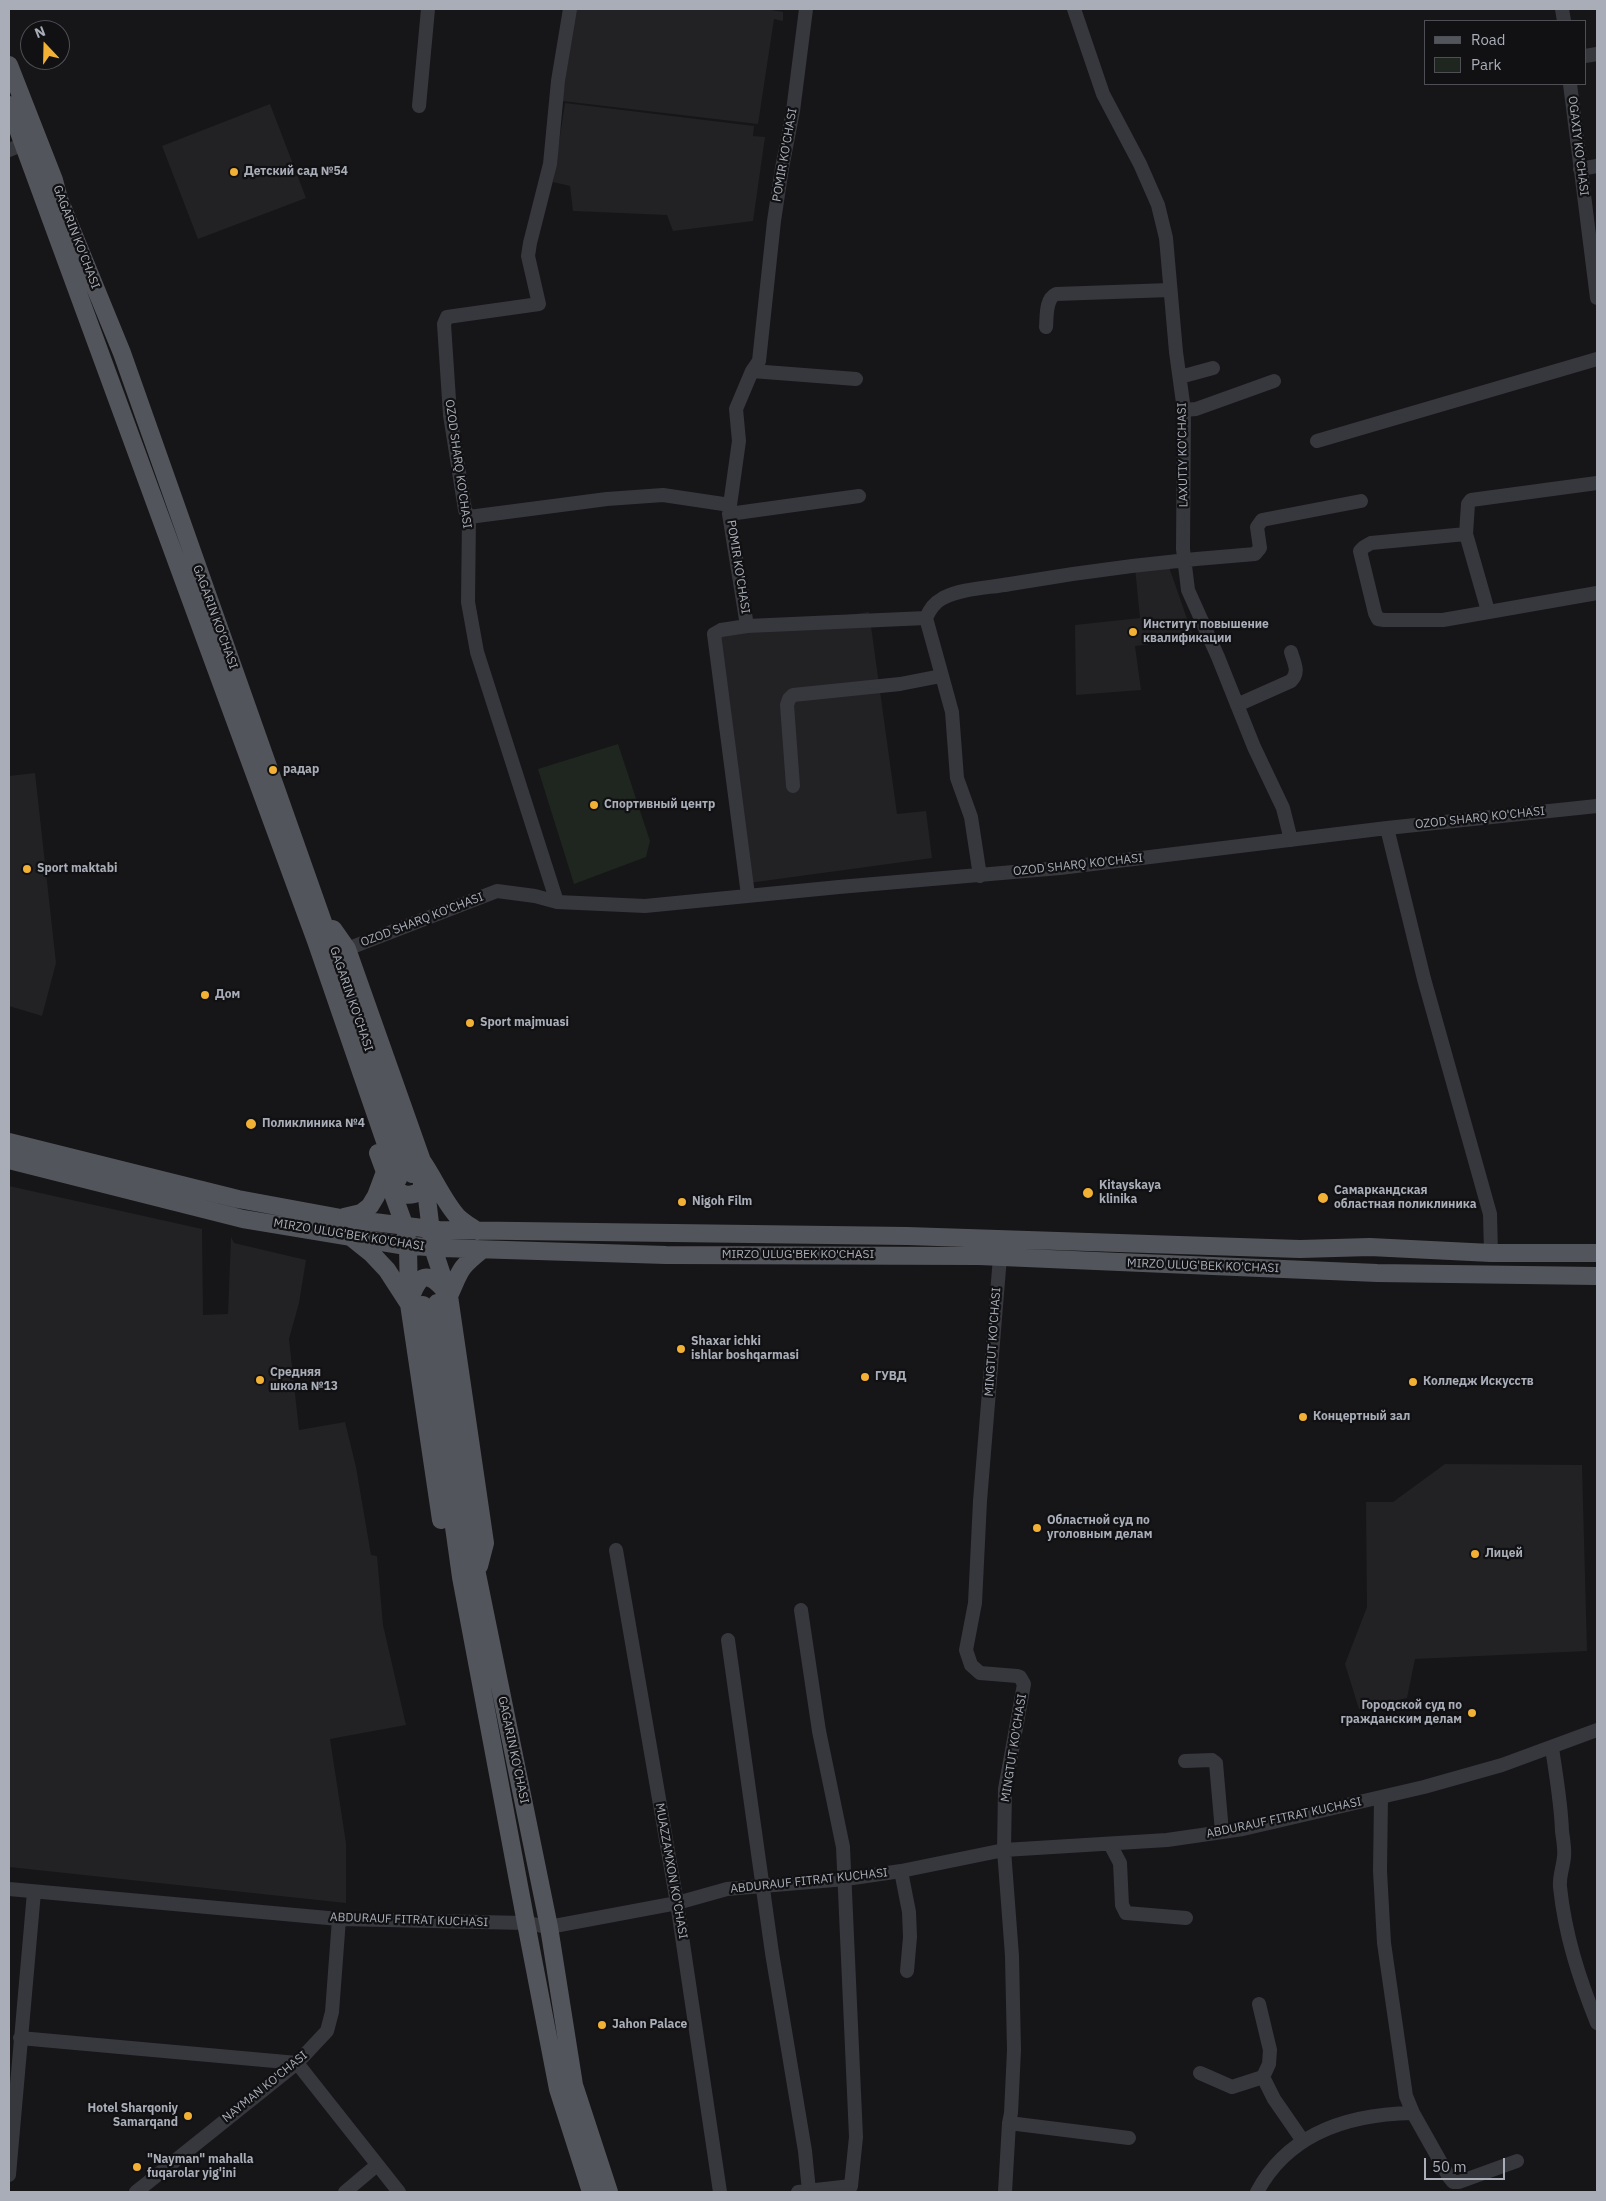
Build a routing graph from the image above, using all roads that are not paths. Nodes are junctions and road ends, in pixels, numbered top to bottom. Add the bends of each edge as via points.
1 (428, 9) edge
2 (570, 9) edge
3 (806, 9) edge
4 (1074, 9) edge
5 (9, 65) edge
6 (1570, 85) edge
7 (9, 105) edge
8 (419, 106) dead end
9 (23, 144) edge
10 (1597, 166) edge
11 (1580, 169) junction
12 (1170, 290) junction
13 (1597, 298) edge
14 (1046, 327) dead end
15 (1597, 359) edge
16 (1213, 368) dead end
17 (752, 371) junction
18 (1180, 377) junction
19 (856, 379) dead end
20 (1274, 381) dead end
21 (1184, 410) junction
22 (1317, 441) dead end
23 (1597, 483) edge
24 (859, 496) dead end
25 (1361, 501) dead end
26 (730, 509) junction
27 (469, 518) junction
28 (1466, 534) junction
29 (1184, 559) junction
30 (1597, 593) edge
31 (1488, 611) junction
32 (926, 618) junction
33 (747, 626) junction
34 (1291, 652) dead end
35 (941, 676) junction
36 (1237, 705) junction
37 (793, 786) dead end
38 (1597, 806) edge
39 (1387, 828) junction
40 (1291, 840) junction
41 (980, 876) junction
42 (748, 895) junction
43 (557, 902) junction
44 (313, 913) junction
45 (346, 949) junction
46 (9, 1142) edge
47 (9, 1160) edge
48 (404, 1171) junction
49 (340, 1218) junction
50 (405, 1227) junction
51 (432, 1230) junction
52 (476, 1231) junction
53 (350, 1236) junction
54 (408, 1246) junction
55 (433, 1248) junction
56 (482, 1250) junction
57 (1491, 1253) junction
58 (1597, 1254) edge
59 (1000, 1257) junction
60 (1597, 1276) edge
61 (429, 1302) junction
62 (616, 1550) dead end
63 (469, 1575) junction
64 (801, 1610) dead end
65 (728, 1640) dead end
66 (1597, 1730) edge
67 (1552, 1748) junction
68 (1185, 1761) dead end
69 (1381, 1797) junction
70 (1222, 1832) junction
71 (1110, 1844) junction
72 (1004, 1850) junction
73 (901, 1871) junction
74 (846, 1878) junction
75 (764, 1885) junction
76 (9, 1889) edge
77 (34, 1892) junction
78 (677, 1903) junction
79 (1186, 1918) dead end
80 (339, 1919) junction
81 (526, 1923) junction
82 (549, 1927) junction
83 (907, 1971) dead end
84 (1259, 2004) dead end
85 (1597, 2023) edge
86 (20, 2038) junction
87 (297, 2063) junction
88 (1200, 2073) dead end
89 (1262, 2077) junction
90 (13, 2082) edge
91 (1414, 2113) junction
92 (1009, 2123) junction
93 (1129, 2138) dead end
94 (1303, 2141) junction
95 (1517, 2160) dead end
96 (377, 2165) junction
97 (9, 2175) edge
98 (136, 2192) edge
99 (345, 2192) edge
100 (399, 2192) edge
101 (591, 2192) edge
102 (609, 2192) edge
103 (720, 2192) edge
104 (804, 2192) edge
105 (1005, 2192) edge
106 (1257, 2192) edge

1 - 8 street
2 - 27 street, OZOD SHARQ KO'CHASI via 558,81 550,164 528,256 539,304 447,317 444,324 450,415
3 - 17 street, POMIR KO'CHASI via 774,221 759,361
4 - 12 street, LAXUTIY KO'CHASI via 1104,94 1158,205 1166,238
5 - 9 main road, GAGARIN KO'CHASI
6 - 11 street, OGAXIY KO'CHASI
7 - 9 main road, GAGARIN KO'CHASI
9 - 44 main road, GAGARIN KO'CHASI
10 - 11 street
11 - 13 street, OGAXIY KO'CHASI
12 - 14 street via 1056,294 1048,302
12 - 18 street, LAXUTIY KO'CHASI
15 - 22 street
16 - 18 street
17 - 19 street
17 - 26 street, POMIR KO'CHASI via 736,409 739,441
18 - 21 street, LAXUTIY KO'CHASI
20 - 21 street
21 - 29 street, LAXUTIY KO'CHASI
23 - 28 street via 1471,500
24 - 26 street
25 - 29 street via 1262,520 1257,527 1260,548 1255,554
26 - 27 street via 663,496 607,499
26 - 33 street, POMIR KO'CHASI
27 - 43 street, OZOD SHARQ KO'CHASI via 468,602 477,652
28 - 31 street
28 - 31 street via 1364,547 1360,552 1375,613 1378,619 1384,620 1443,620
29 - 32 street via 960,593 943,598 931,607
29 - 36 street, LAXUTIY KO'CHASI via 1188,590
30 - 31 street
32 - 33 street
32 - 35 street
33 - 42 street, POMIR KO'CHASI via 721,630 713,638 724,696
34 - 36 street via 1297,671 1291,681
35 - 37 street via 900,684 793,695 787,705
35 - 41 street via 952,712 957,778 971,817
36 - 40 street, LAXUTIY KO'CHASI via 1283,808
38 - 39 street, OZOD SHARQ KO'CHASI
39 - 40 street, OZOD SHARQ KO'CHASI
39 - 57 street via 1424,979 1490,1214
40 - 41 street, OZOD SHARQ KO'CHASI
41 - 42 street, OZOD SHARQ KO'CHASI
42 - 43 street, OZOD SHARQ KO'CHASI via 645,906
43 - 45 street, OZOD SHARQ KO'CHASI via 497,891
44 - 45 main road
44 - 48 main road, GAGARIN KO'CHASI
45 - 48 main road
46 - 49 main road, MIRZO ULUG'BEK KO'CHASI via 238,1199
47 - 53 main road, MIRZO ULUG'BEK KO'CHASI via 243,1219
48 - 49 main road via 361,1213
48 - 50 main road
48 - 51 main road
48 - 52 main road via 438,1184 458,1217
49 - 50 main road, MIRZO ULUG'BEK KO'CHASI
50 - 51 main road, MIRZO ULUG'BEK KO'CHASI
50 - 54 main road
51 - 52 main road, MIRZO ULUG'BEK KO'CHASI
51 - 55 main road
52 - 57 main road, MIRZO ULUG'BEK KO'CHASI via 897,1236 1300,1249 1370,1247
53 - 54 main road, MIRZO ULUG'BEK KO'CHASI
53 - 61 main road
54 - 55 main road, MIRZO ULUG'BEK KO'CHASI
54 - 61 main road
55 - 56 main road, MIRZO ULUG'BEK KO'CHASI
55 - 61 main road
56 - 59 main road, MIRZO ULUG'BEK KO'CHASI via 666,1255
56 - 61 main road via 463,1264 457,1275
57 - 58 main road, MIRZO ULUG'BEK KO'CHASI
59 - 60 main road, MIRZO ULUG'BEK KO'CHASI via 1377,1273
59 - 72 street, MINGTUT KO'CHASI via 975,1603 966,1650 971,1665 980,1673 1017,1676 1024,1684 1005,1789
61 - 63 main road, GAGARIN KO'CHASI
61 - 63 main road via 445,1550
62 - 78 street, MUAZZAMXON KO'CHASI
63 - 81 main road, GAGARIN KO'CHASI
63 - 82 main road, GAGARIN KO'CHASI
64 - 74 street via 809,1673 843,1847
65 - 75 street
66 - 67 street, ABDURAUF FITRAT KUCHASI
67 - 69 street, ABDURAUF FITRAT KUCHASI via 1502,1765
67 - 85 street via 1564,1858 1560,1885 1569,1946
68 - 70 street via 1207,1759 1216,1763
69 - 70 street, ABDURAUF FITRAT KUCHASI
69 - 91 street via 1380,1871 1384,1943 1406,2096
70 - 71 street, ABDURAUF FITRAT KUCHASI
71 - 72 street, ABDURAUF FITRAT KUCHASI
71 - 79 street via 1120,1863 1122,1905 1126,1913
72 - 73 street, ABDURAUF FITRAT KUCHASI
72 - 92 street, MINGTUT KO'CHASI via 1013,2009
73 - 74 street, ABDURAUF FITRAT KUCHASI
73 - 83 street via 909,1912
74 - 75 street, ABDURAUF FITRAT KUCHASI
74 - 104 street via 856,2136 851,2186
75 - 78 street, ABDURAUF FITRAT KUCHASI via 727,1889
75 - 104 street via 805,2151
76 - 77 street, ABDURAUF FITRAT KUCHASI
77 - 80 street, ABDURAUF FITRAT KUCHASI
77 - 86 street
78 - 82 street, ABDURAUF FITRAT KUCHASI
78 - 103 street, MUAZZAMXON KO'CHASI
80 - 81 street, ABDURAUF FITRAT KUCHASI
80 - 87 street, NAYMAN KO'CHASI via 332,2012 327,2031
81 - 82 street, ABDURAUF FITRAT KUCHASI
81 - 101 main road, GAGARIN KO'CHASI via 558,2089
82 - 102 main road, GAGARIN KO'CHASI via 574,2085
84 - 89 street via 1270,2050 1270,2064
86 - 87 street
86 - 90 street
87 - 96 street
87 - 98 street, NAYMAN KO'CHASI
88 - 89 street via 1232,2088
89 - 94 street
90 - 97 street
91 - 94 street via 1383,2114 1332,2125
91 - 95 street via 1453,2182
92 - 93 street
92 - 105 street, MINGTUT KO'CHASI
94 - 106 street
96 - 99 street
96 - 100 street

